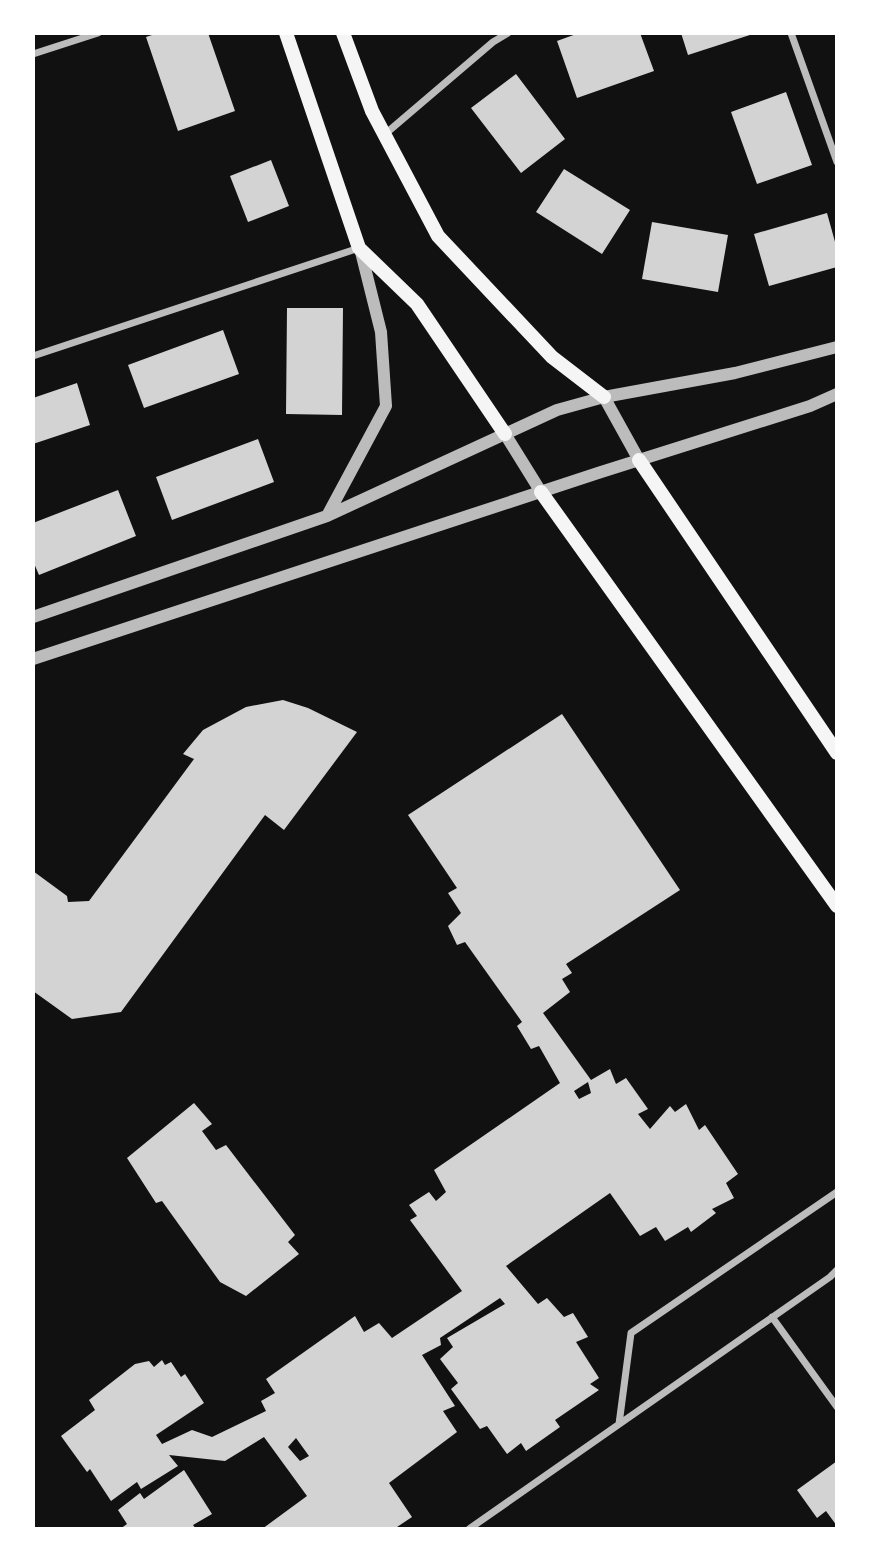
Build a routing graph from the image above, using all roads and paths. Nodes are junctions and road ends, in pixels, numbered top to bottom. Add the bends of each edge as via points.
1 (98, 33) edge
2 (285, 33) edge
3 (343, 33) edge
4 (508, 33) edge
5 (791, 33) edge
6 (33, 54) edge
7 (384, 135) junction
8 (837, 162) edge
9 (359, 248) junction
10 (837, 347) edge
11 (33, 356) edge
12 (837, 394) edge
13 (604, 397) junction
14 (505, 434) junction
15 (639, 460) junction
16 (541, 492) junction
17 (327, 516) junction
18 (33, 617) edge
19 (33, 659) edge
20 (837, 753) edge
21 (837, 906) edge
22 (837, 1192) edge
23 (837, 1270) edge
24 (772, 1317) junction
25 (837, 1407) edge
26 (619, 1424) junction
27 (469, 1529) edge

1 - 6 street
2 - 9 main road
3 - 7 main road
4 - 7 street
5 - 8 street
7 - 13 main road via 438,236 552,357
9 - 11 street
9 - 14 main road via 417,304
9 - 17 street via 381,332 386,407
10 - 13 street via 735,373
12 - 15 street
13 - 14 street via 557,410
13 - 15 street
14 - 16 street
14 - 17 street
15 - 16 street
15 - 20 main road
16 - 19 street
16 - 21 main road
17 - 18 street
22 - 26 street via 631,1333
23 - 24 street
24 - 25 street
24 - 26 street
26 - 27 street

